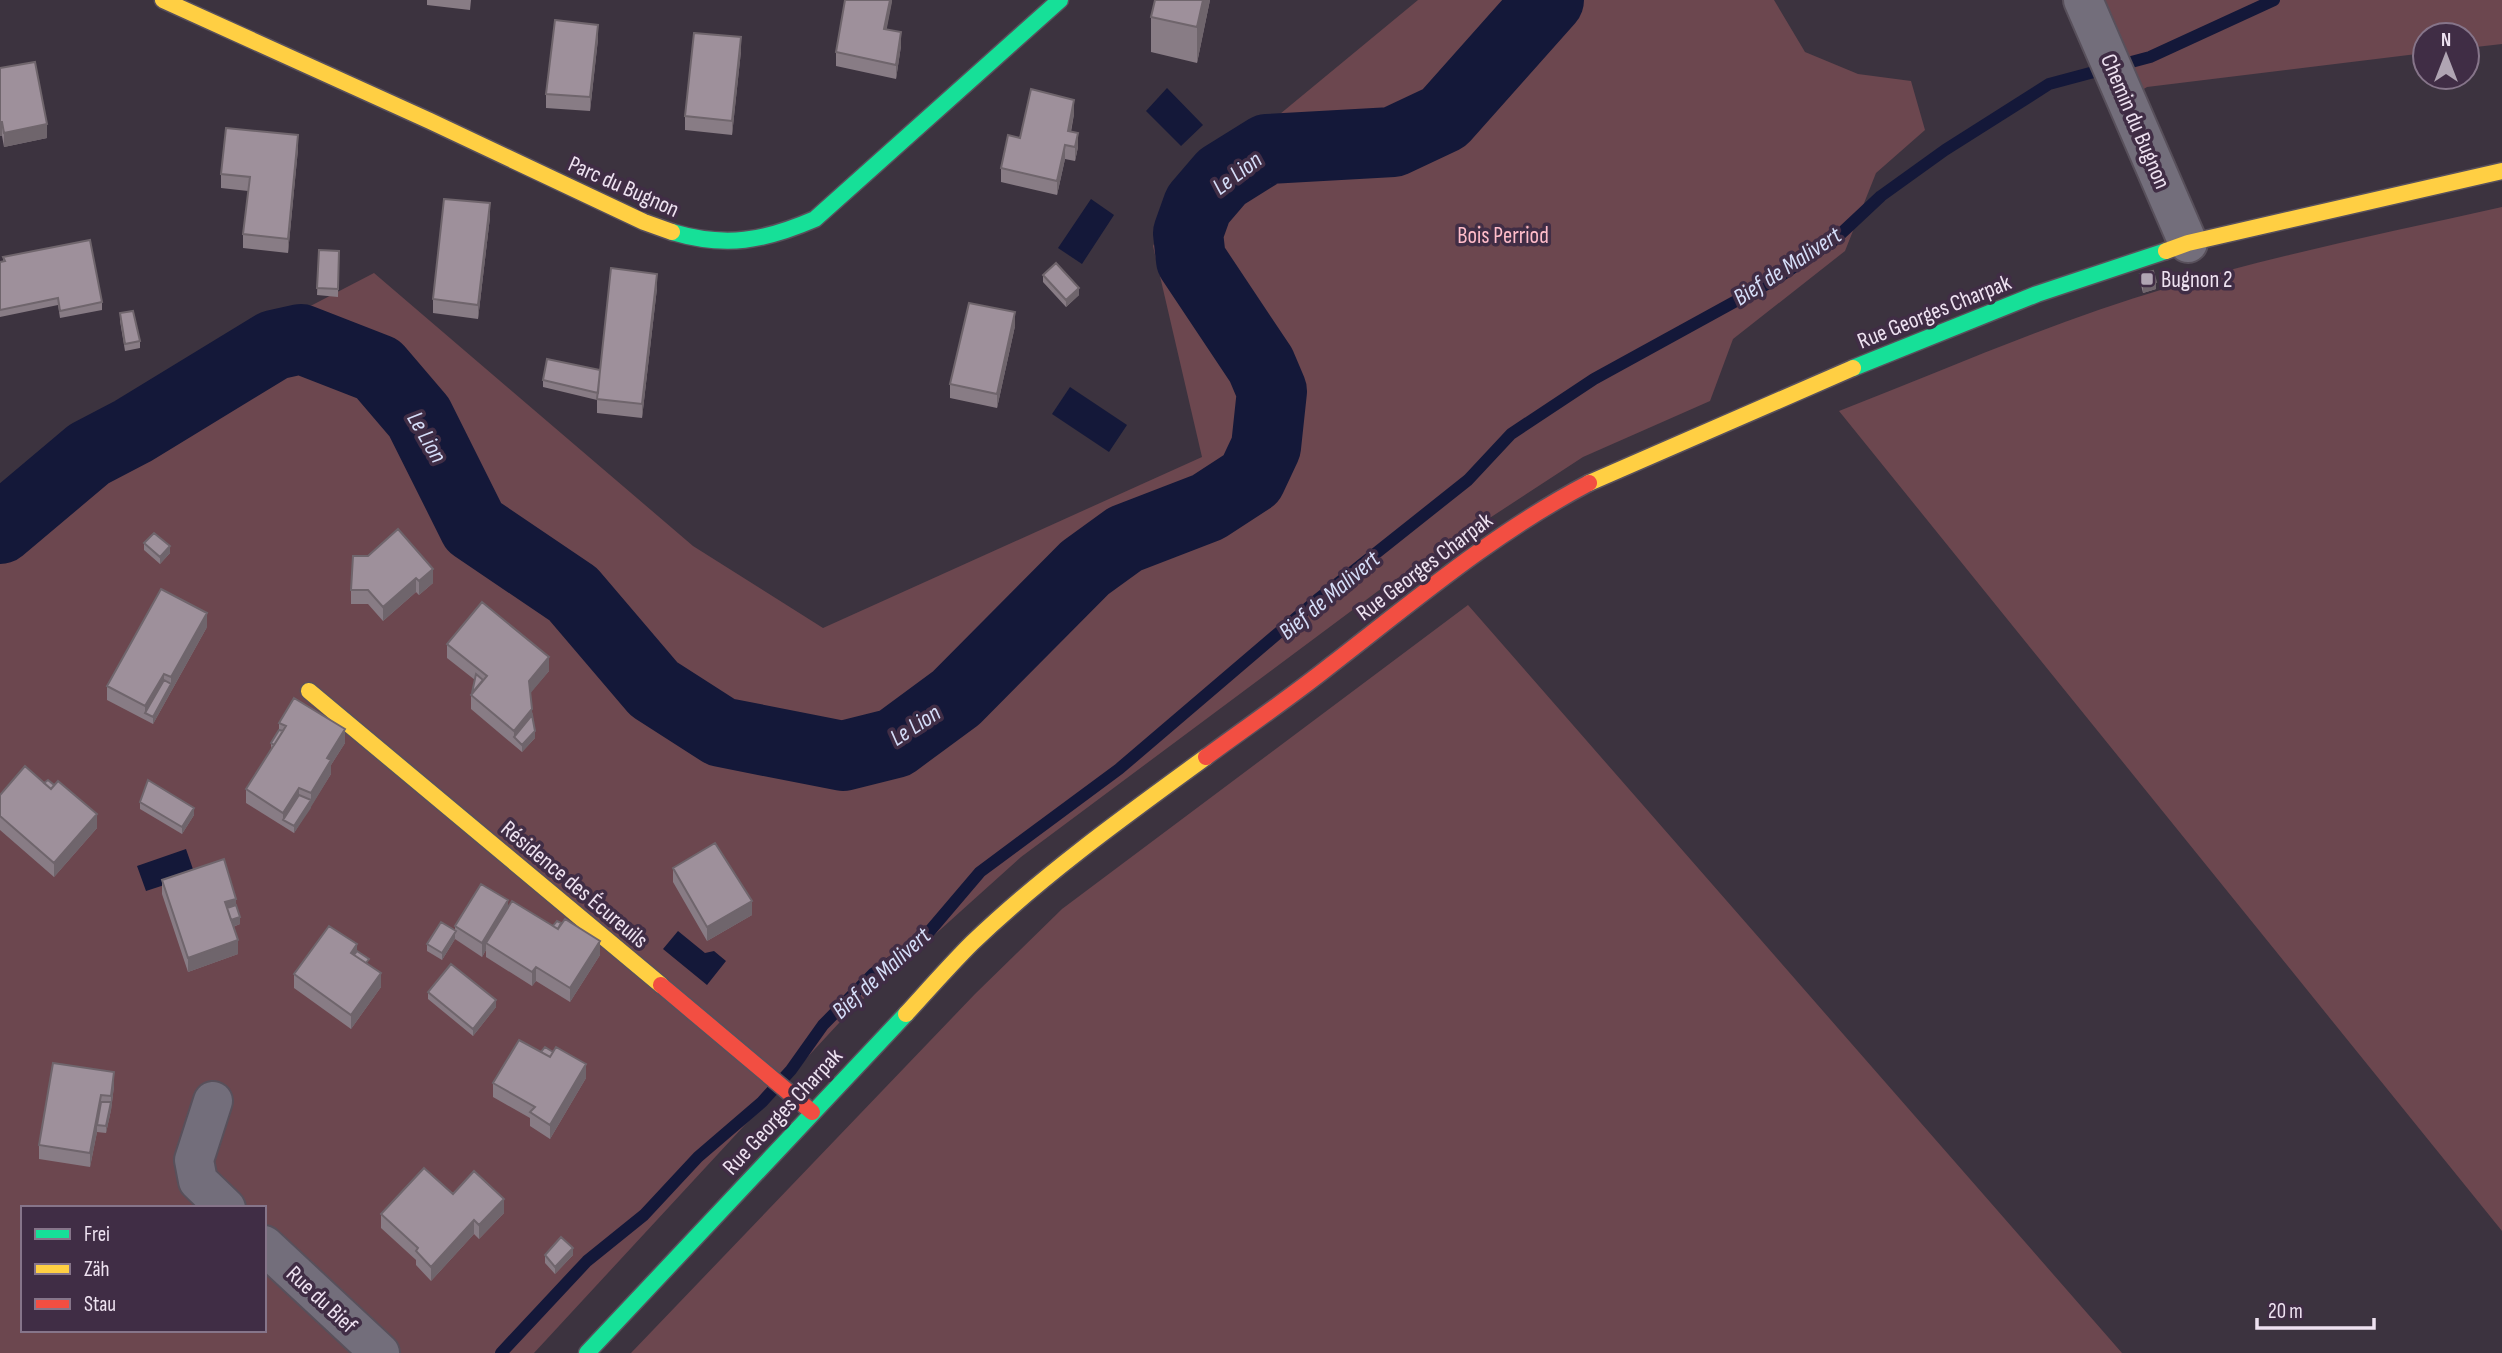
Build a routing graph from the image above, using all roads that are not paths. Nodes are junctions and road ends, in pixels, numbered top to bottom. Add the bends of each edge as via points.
1 (163, 0) edge
2 (1060, 0) edge
3 (2083, 0) edge
4 (2502, 171) edge
5 (2188, 243) junction
6 (309, 691) dead end
7 (213, 1101) dead end
8 (812, 1112) junction
9 (224, 1206) edge
10 (266, 1247) edge
11 (380, 1353) edge
12 (587, 1353) edge

1 - 2 street, Parc du Bugnon via 645,222 715,242 779,234 815,219
3 - 5 street, Chemin du Bugnon
4 - 5 street, Rue Georges Charpak
5 - 8 street, Rue Georges Charpak via 2038,294 1867,362 1588,483 1535,512 1033,888 971,944
6 - 8 street, Résidence des Écureuils
7 - 9 street via 194,1160 198,1181
8 - 12 street, Rue Georges Charpak
10 - 11 street, Rue du Bief

